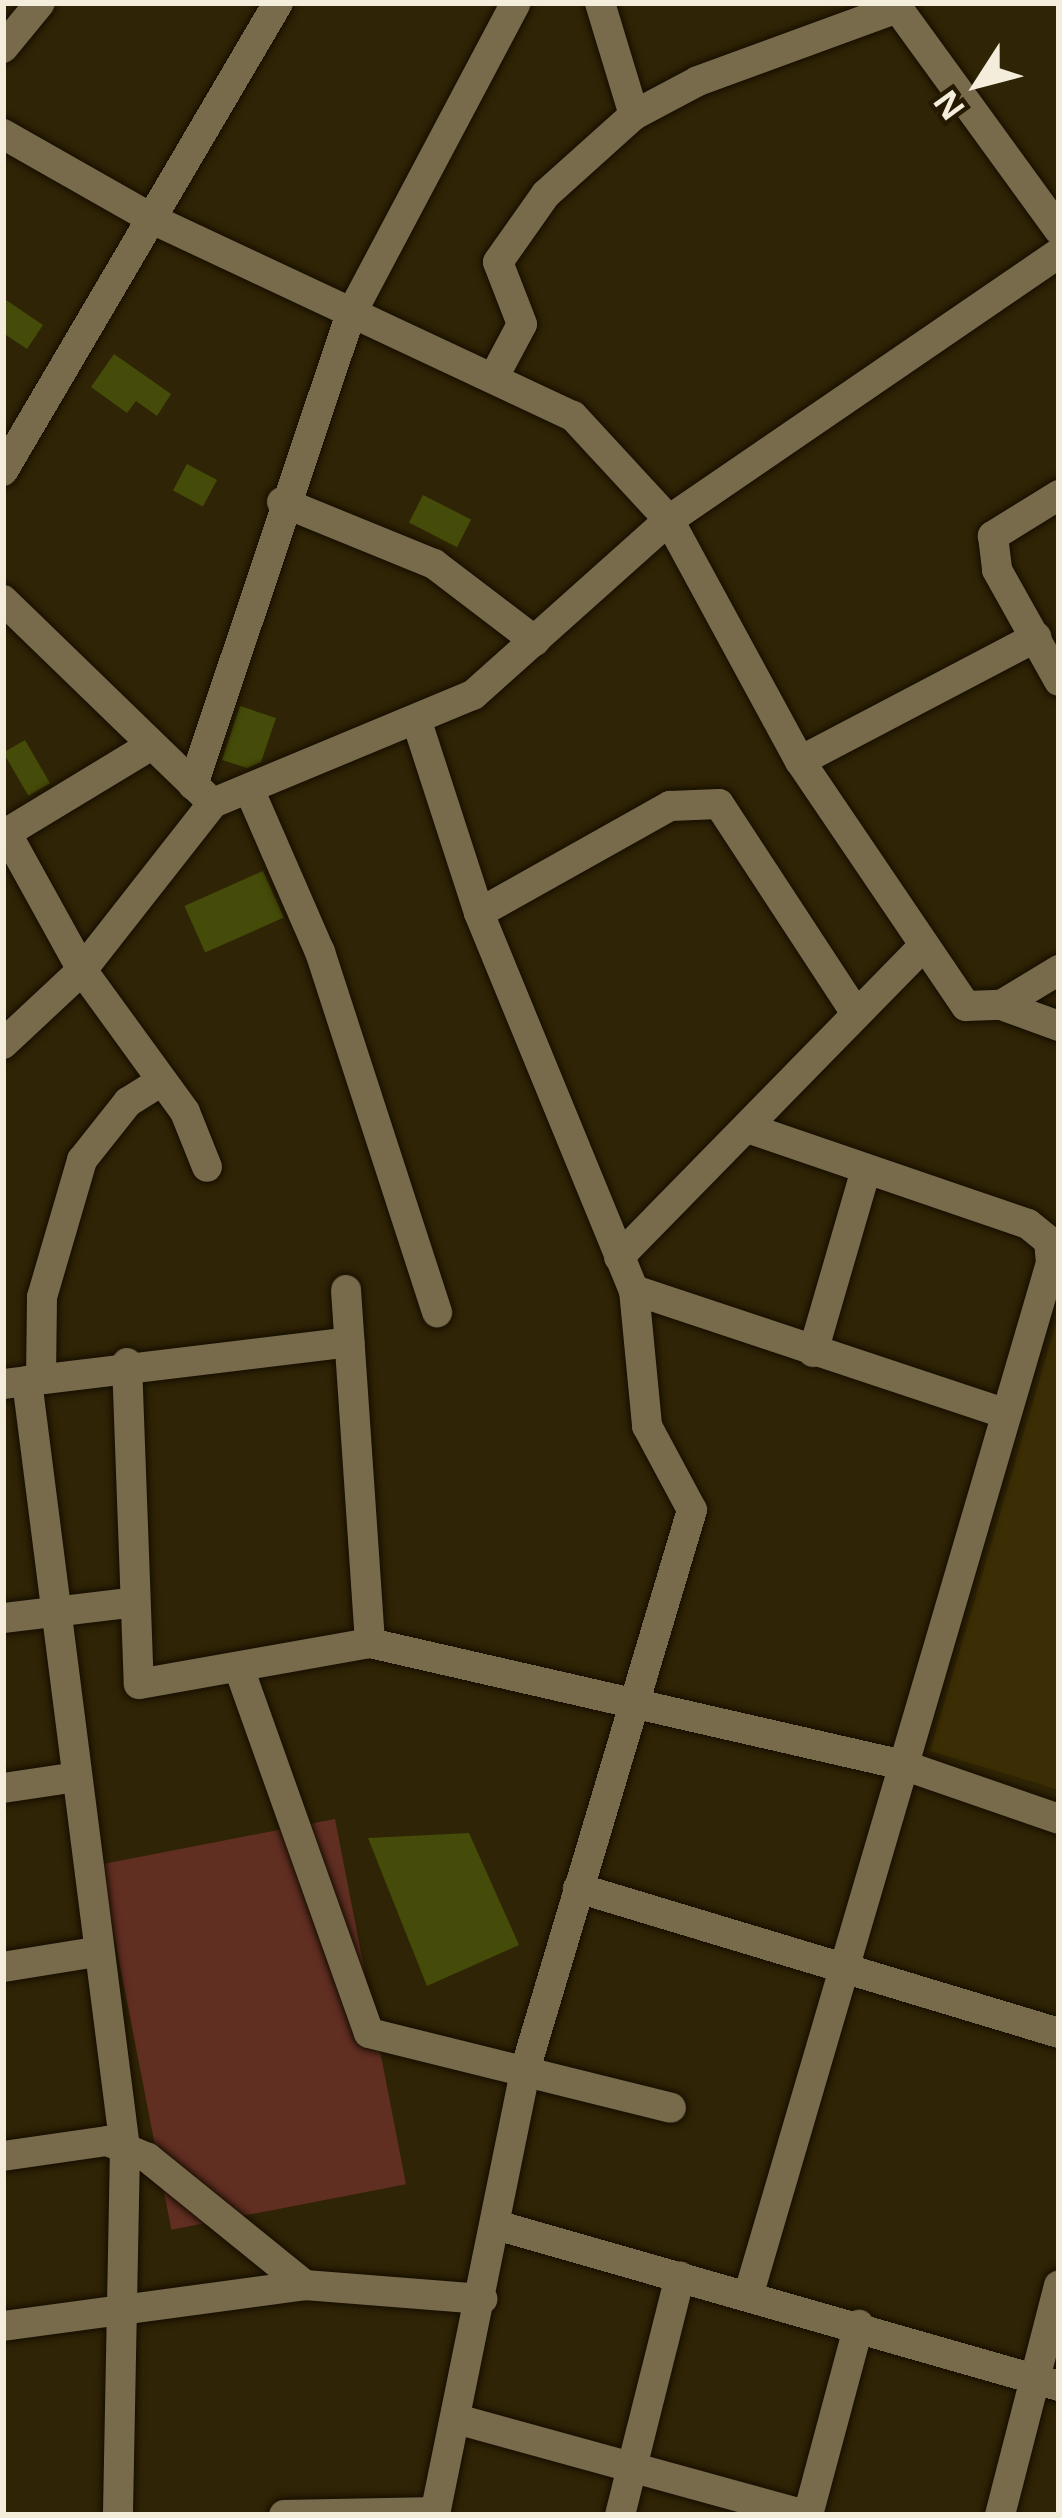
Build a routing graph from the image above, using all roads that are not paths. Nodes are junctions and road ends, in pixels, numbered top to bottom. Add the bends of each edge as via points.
1 (40, 3) edge
2 (278, 3) edge
3 (516, 3) edge
4 (600, 3) edge
5 (895, 6) edge
6 (3, 48) edge
7 (634, 116) junction
8 (3, 134) edge
9 (156, 221) junction
10 (1058, 250) edge
11 (351, 314) junction
12 (496, 373) junction
13 (3, 471) edge
14 (1059, 495) edge
15 (282, 502) junction
16 (669, 520) junction
17 (3, 600) edge
18 (1036, 637) junction
19 (535, 641) junction
20 (1059, 681) edge
21 (417, 722) junction
22 (150, 746) junction
23 (800, 760) junction
24 (249, 789) junction
25 (203, 794) junction
26 (5, 835) edge
27 (479, 913) junction
28 (920, 950) junction
29 (82, 970) junction
30 (1059, 970) edge
31 (1000, 1005) junction
32 (856, 1013) junction
33 (1059, 1026) edge
34 (3, 1044) edge
35 (162, 1081) junction
36 (750, 1129) junction
37 (207, 1166) dead end
38 (865, 1173) junction
39 (619, 1257) junction
40 (346, 1290) dead end
41 (634, 1290) junction
42 (437, 1312) dead end
43 (350, 1342) junction
44 (813, 1352) junction
45 (127, 1364) junction
46 (24, 1381) edge
47 (1006, 1414) junction
48 (130, 1604) junction
49 (49, 1612) junction
50 (3, 1618) edge
51 (370, 1643) junction
52 (240, 1671) junction
53 (635, 1703) junction
54 (903, 1765) junction
55 (70, 1778) junction
56 (3, 1788) edge
57 (1059, 1819) edge
58 (578, 1888) junction
59 (96, 1952) junction
60 (3, 1966) edge
61 (844, 1971) junction
62 (1059, 2033) edge
63 (526, 2067) junction
64 (671, 2108) dead end
65 (125, 2148) junction
66 (3, 2156) edge
67 (496, 2225) junction
68 (680, 2276) junction
69 (304, 2285) junction
70 (1059, 2285) edge
71 (749, 2293) junction
72 (482, 2299) junction
73 (127, 2308) junction
74 (859, 2325) junction
75 (3, 2326) edge
76 (1046, 2381) edge
77 (460, 2420) junction
78 (633, 2462) junction
79 (435, 2513) edge
80 (118, 2515) edge
81 (284, 2515) edge
82 (620, 2515) edge
83 (807, 2515) edge
84 (1000, 2515) edge

1 - 6 street
2 - 9 street
3 - 11 street
4 - 7 street
5 - 7 street via 757,56
5 - 10 street
7 - 12 street via 508,239 498,262 522,324
8 - 9 street
9 - 11 street
9 - 13 street
10 - 16 street
11 - 12 street
11 - 15 street
12 - 16 street via 573,416
14 - 18 street via 993,536 998,570
15 - 19 street via 434,564
15 - 25 street
16 - 19 street
16 - 23 street
17 - 22 street
18 - 20 street
18 - 23 street
19 - 21 street via 472,695
21 - 24 street
21 - 27 street
22 - 25 street
22 - 26 street
23 - 28 street
24 - 25 street
24 - 42 street via 320,952
25 - 29 street
26 - 29 street
27 - 32 street via 670,806 719,804
27 - 39 street
28 - 31 street via 966,1006
28 - 32 street
29 - 34 street
29 - 35 street
30 - 31 street
31 - 33 street
32 - 36 street
35 - 37 street
35 - 46 street via 128,1102 82,1160
36 - 38 street
36 - 39 street
38 - 44 street
38 - 47 street via 1028,1224 1049,1241
39 - 41 street
40 - 43 street
41 - 44 street
41 - 53 street via 647,1426 692,1510
43 - 45 street
43 - 51 street
44 - 47 street
45 - 46 street
45 - 48 street
46 - 49 street
47 - 54 street
48 - 49 street
48 - 52 street via 140,1684
49 - 50 street
49 - 55 street
51 - 52 street
51 - 53 street
52 - 63 street via 369,2033
53 - 54 street
53 - 58 street
54 - 57 street
54 - 61 street
55 - 56 street
55 - 59 street
58 - 61 street
58 - 63 street
59 - 60 street
59 - 65 street
61 - 62 street
61 - 71 street
63 - 64 street
63 - 67 street
65 - 66 street via 80,2142
65 - 69 street via 178,2176
65 - 73 street
67 - 68 street
67 - 72 street
68 - 71 street
68 - 78 street
69 - 72 street
69 - 73 street
70 - 76 street
71 - 74 street
72 - 77 street
73 - 75 street
73 - 80 street
74 - 76 street
74 - 83 street
76 - 84 street
77 - 78 street
77 - 79 street
78 - 82 street
78 - 83 street
79 - 81 street

